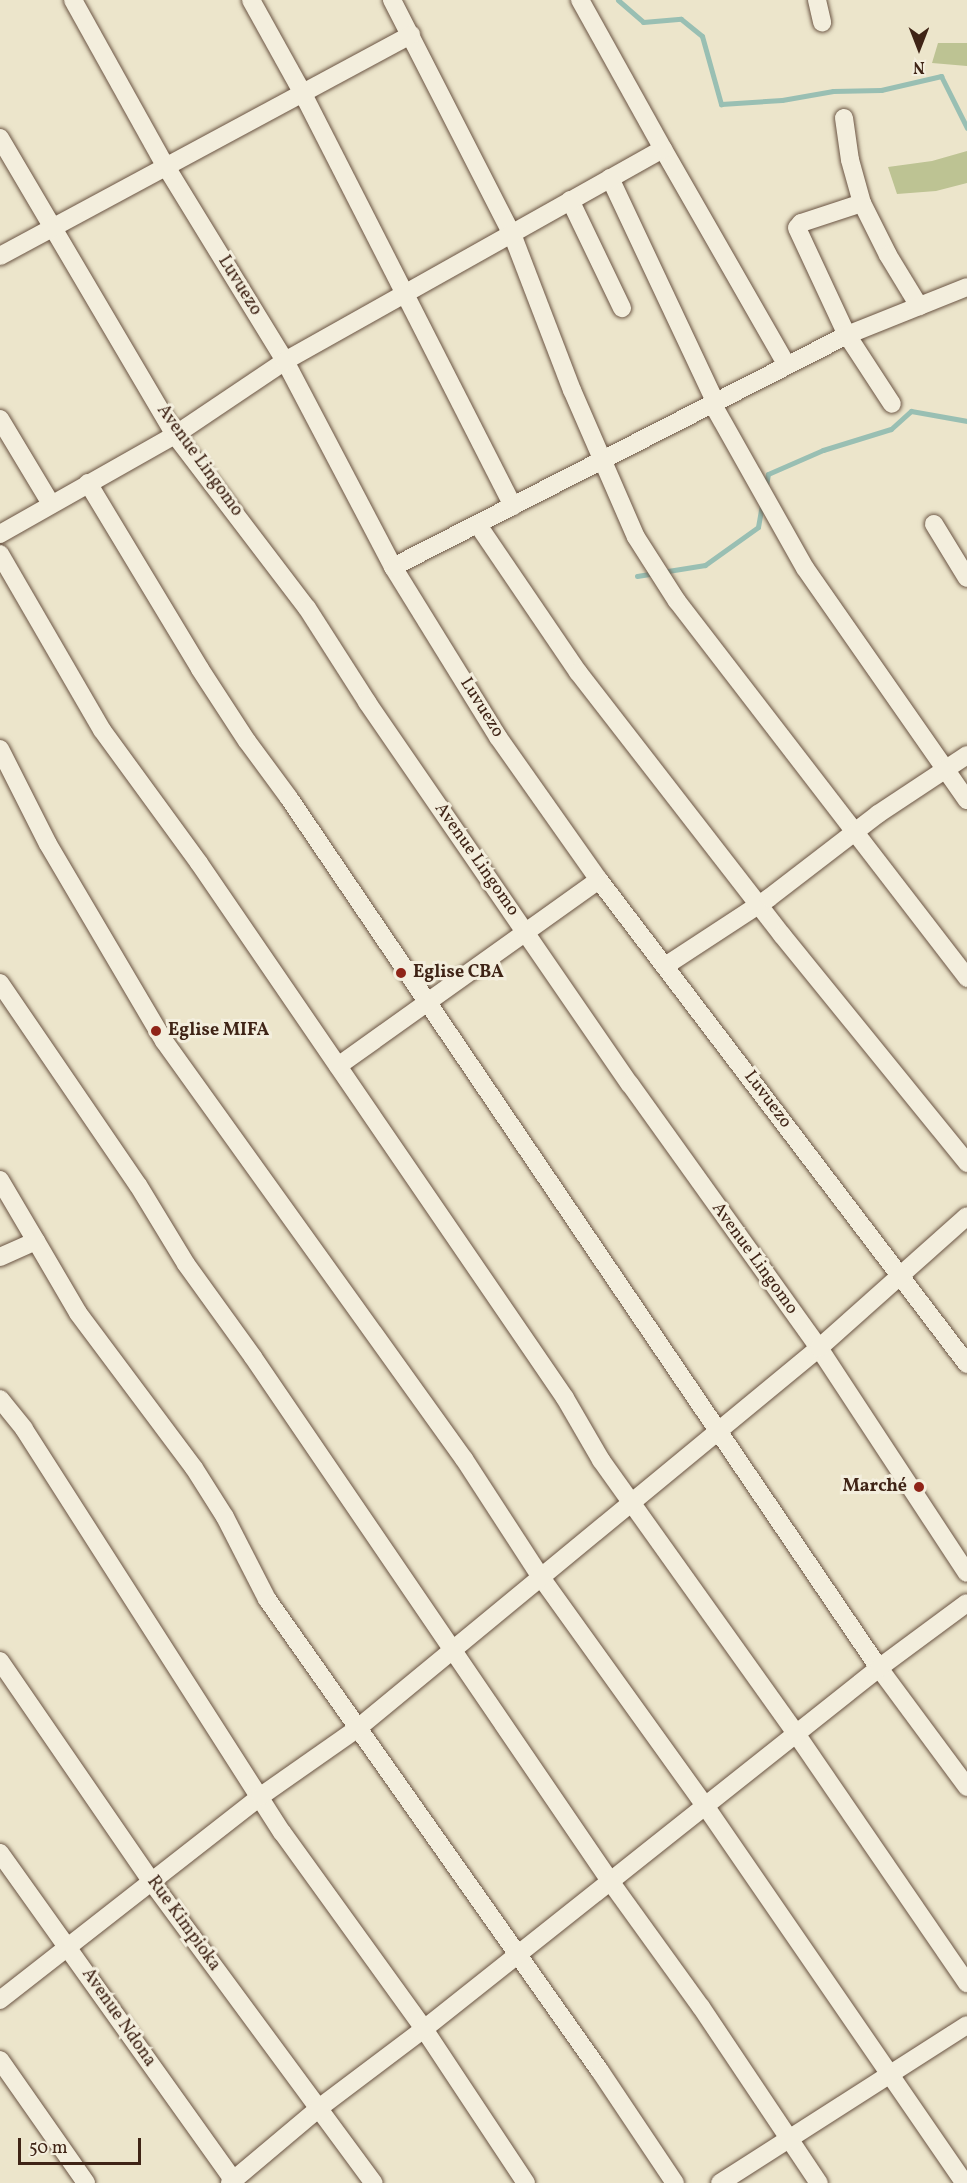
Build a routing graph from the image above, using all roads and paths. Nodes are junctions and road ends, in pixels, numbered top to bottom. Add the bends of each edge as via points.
1 (73, 0) edge
2 (251, 0) edge
3 (392, 0) edge
4 (580, 0) edge
5 (817, 0) edge
6 (822, 22) dead end
7 (411, 35) junction
8 (302, 92) junction
9 (844, 118) dead end
10 (0, 138) edge
11 (663, 149) junction
12 (165, 165) junction
13 (610, 178) junction
14 (570, 200) junction
15 (862, 203) junction
16 (51, 227) junction
17 (512, 234) junction
18 (0, 256) edge
19 (967, 287) edge
20 (405, 292) junction
21 (920, 306) junction
22 (622, 309) dead end
23 (847, 335) junction
24 (285, 361) junction
25 (786, 364) junction
26 (714, 402) junction
27 (892, 404) dead end
28 (0, 419) edge
29 (175, 435) junction
30 (602, 461) junction
31 (88, 483) junction
32 (51, 504) junction
33 (513, 506) junction
34 (934, 524) dead end
35 (478, 525) junction
36 (0, 534) edge
37 (0, 554) edge
38 (393, 567) junction
39 (967, 578) edge
40 (0, 749) edge
41 (967, 755) edge
42 (945, 771) junction
43 (967, 800) edge
44 (856, 831) junction
45 (599, 880) junction
46 (758, 905) junction
47 (527, 934) junction
48 (665, 966) junction
49 (967, 978) edge
50 (0, 983) edge
51 (429, 1004) junction
52 (338, 1066) junction
53 (967, 1163) edge
54 (0, 1180) edge
55 (967, 1216) edge
56 (36, 1241) junction
57 (0, 1257) edge
58 (900, 1275) junction
59 (819, 1348) junction
60 (967, 1364) edge
61 (0, 1399) edge
62 (718, 1430) junction
63 (633, 1502) junction
64 (967, 1573) edge
65 (540, 1576) junction
66 (967, 1603) edge
67 (452, 1650) junction
68 (0, 1661) edge
69 (879, 1668) junction
70 (358, 1728) junction
71 (797, 1735) junction
72 (967, 1787) edge
73 (261, 1796) junction
74 (706, 1807) junction
75 (0, 1853) edge
76 (151, 1881) junction
77 (610, 1881) junction
78 (69, 1948) junction
79 (516, 1954) junction
80 (967, 1983) edge
81 (0, 2000) edge
82 (967, 2025) edge
83 (424, 2029) junction
84 (0, 2060) edge
85 (891, 2075) junction
86 (319, 2108) junction
87 (789, 2138) junction
88 (233, 2182) edge
89 (86, 2183) edge
90 (374, 2183) edge
91 (526, 2183) edge
92 (675, 2183) edge
93 (720, 2183) edge
94 (819, 2183) edge
95 (964, 2183) edge

1 - 12 street, Luvuezo
2 - 8 street
3 - 7 street
4 - 11 street
5 - 6 street
7 - 8 street
7 - 17 street
8 - 12 street
8 - 20 street
9 - 15 street
10 - 16 street, Avenue Lingomo
11 - 13 street
11 - 25 street
12 - 16 street
12 - 24 street, Luvuezo
13 - 14 street
13 - 26 street
14 - 17 street
14 - 22 street
15 - 21 street
15 - 23 street via 796,228
16 - 18 street
16 - 29 street, Avenue Lingomo
17 - 20 street
17 - 30 street
19 - 21 street
20 - 24 street
20 - 33 street
21 - 23 street
23 - 25 street
23 - 27 street
24 - 29 street
24 - 38 street, Luvuezo
25 - 26 street
26 - 30 street
26 - 42 street via 805,567
28 - 32 street
29 - 31 street
29 - 47 street, Avenue Lingomo via 307,608
30 - 33 street
30 - 44 street via 636,537 677,601
31 - 32 street
31 - 51 street via 235,723
32 - 36 street
33 - 35 street
34 - 39 street
35 - 38 street
35 - 46 street via 578,672
37 - 52 street via 102,730
38 - 45 street, Luvuezo via 498,737
40 - 65 street via 48,844 164,1041 465,1459
41 - 42 street
42 - 43 street
42 - 44 street
44 - 46 street
44 - 49 street
45 - 47 street
45 - 48 street, Luvuezo
46 - 48 street
46 - 53 street
47 - 51 street
47 - 59 street, Avenue Lingomo via 705,1193
48 - 58 street, Luvuezo
50 - 67 street via 138,1185 186,1264
51 - 52 street
51 - 62 street
52 - 63 street
54 - 56 street
55 - 58 street
56 - 57 street
56 - 70 street via 78,1313 194,1468 225,1517 267,1599
58 - 59 street
58 - 60 street, Luvuezo
59 - 62 street
59 - 64 street, Avenue Lingomo
61 - 73 street via 24,1429
62 - 63 street
62 - 69 street
63 - 65 street
63 - 71 street
65 - 67 street
65 - 74 street
66 - 69 street
67 - 70 street
67 - 77 street
68 - 76 street, Rue Kimpioka
69 - 71 street
69 - 72 street
70 - 73 street
70 - 79 street
71 - 74 street
71 - 80 street
73 - 76 street
73 - 83 street via 308,1870
74 - 77 street
74 - 85 street
75 - 78 street, Avenue Ndona
76 - 78 street
76 - 86 street, Rue Kimpioka
77 - 79 street
77 - 87 street
78 - 81 street
78 - 88 street, Avenue Ndona
79 - 83 street
79 - 92 street
82 - 85 street
83 - 86 street
83 - 91 street
84 - 89 street
85 - 87 street
85 - 95 street
86 - 88 street
86 - 90 street, Rue Kimpioka
87 - 93 street
87 - 94 street

